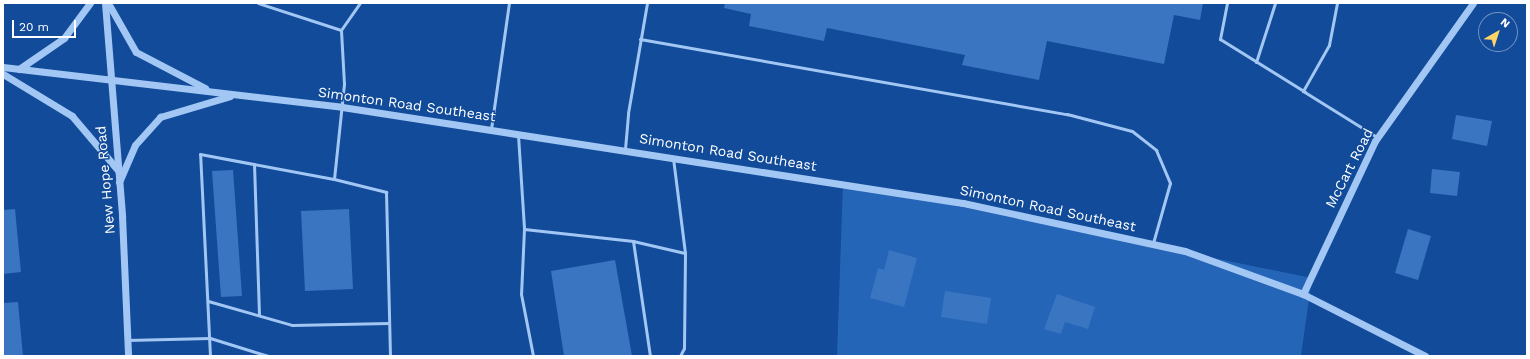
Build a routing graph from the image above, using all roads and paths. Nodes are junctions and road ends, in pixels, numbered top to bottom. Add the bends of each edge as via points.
1 (90, 3) edge
2 (105, 3) edge
3 (108, 3) edge
4 (258, 3) edge
5 (360, 3) edge
6 (509, 3) edge
7 (647, 3) edge
8 (1227, 3) edge
9 (1275, 3) edge
10 (1337, 3) edge
11 (1473, 3) edge
12 (341, 30) junction
13 (640, 39) junction
14 (1256, 62) junction
15 (3, 67) edge
16 (19, 69) junction
17 (3, 74) edge
18 (110, 79) junction
19 (210, 91) junction
20 (1306, 92) junction
21 (234, 95) junction
22 (342, 106) junction
23 (491, 129) junction
24 (518, 133) junction
25 (1377, 137) junction
26 (625, 149) junction
27 (673, 156) junction
28 (254, 164) junction
29 (117, 169) junction
30 (334, 179) junction
31 (118, 183) junction
32 (524, 229) junction
33 (633, 241) junction
34 (1153, 243) junction
35 (685, 253) junction
36 (1303, 294) junction
37 (208, 301) junction
38 (259, 316) junction
39 (389, 323) junction
40 (210, 338) junction
41 (127, 340) junction
42 (128, 356) edge
43 (210, 356) edge
44 (268, 356) edge
45 (390, 356) edge
46 (533, 356) edge
47 (650, 356) edge
48 (680, 356) edge
49 (1425, 356) edge

1 - 16 street via 64,38
2 - 18 street, New Hope Road
3 - 19 street via 136,52
4 - 12 lane
5 - 12 lane
6 - 23 lane
7 - 13 lane
8 - 14 lane via 1220,39
9 - 14 lane
10 - 20 lane via 1329,45 1303,91
11 - 25 street, McCart Road
12 - 22 lane
13 - 26 lane
13 - 34 lane via 1067,114 1132,130 1156,150 1170,183
14 - 20 lane
15 - 16 street, Simonton Road Southeast
16 - 18 street, Simonton Road Southeast
17 - 29 street via 72,116
18 - 19 street, Simonton Road Southeast
18 - 29 street, New Hope Road
19 - 21 street, Simonton Road Southeast
20 - 25 lane
21 - 22 street, Simonton Road Southeast
21 - 31 street via 160,117 135,145
22 - 23 street, Simonton Road Southeast
22 - 30 lane
23 - 24 street, Simonton Road Southeast
24 - 26 street, Simonton Road Southeast
24 - 32 lane
25 - 36 street, McCart Road
26 - 27 street, Simonton Road Southeast
27 - 34 street, Simonton Road Southeast via 963,203
27 - 35 lane
28 - 30 lane
28 - 37 lane via 200,154
28 - 38 lane
29 - 31 street, New Hope Road
30 - 39 lane via 386,192
31 - 41 street, New Hope Road
32 - 33 lane
32 - 46 lane via 521,294
33 - 35 lane
33 - 47 lane
34 - 36 street, Simonton Road Southeast via 1185,251
35 - 48 lane via 684,348
36 - 49 street, Simonton Road Southeast
37 - 38 lane
37 - 40 lane
38 - 39 lane via 292,325
39 - 45 lane
40 - 41 lane
40 - 43 lane
40 - 44 lane
41 - 42 street, New Hope Road

